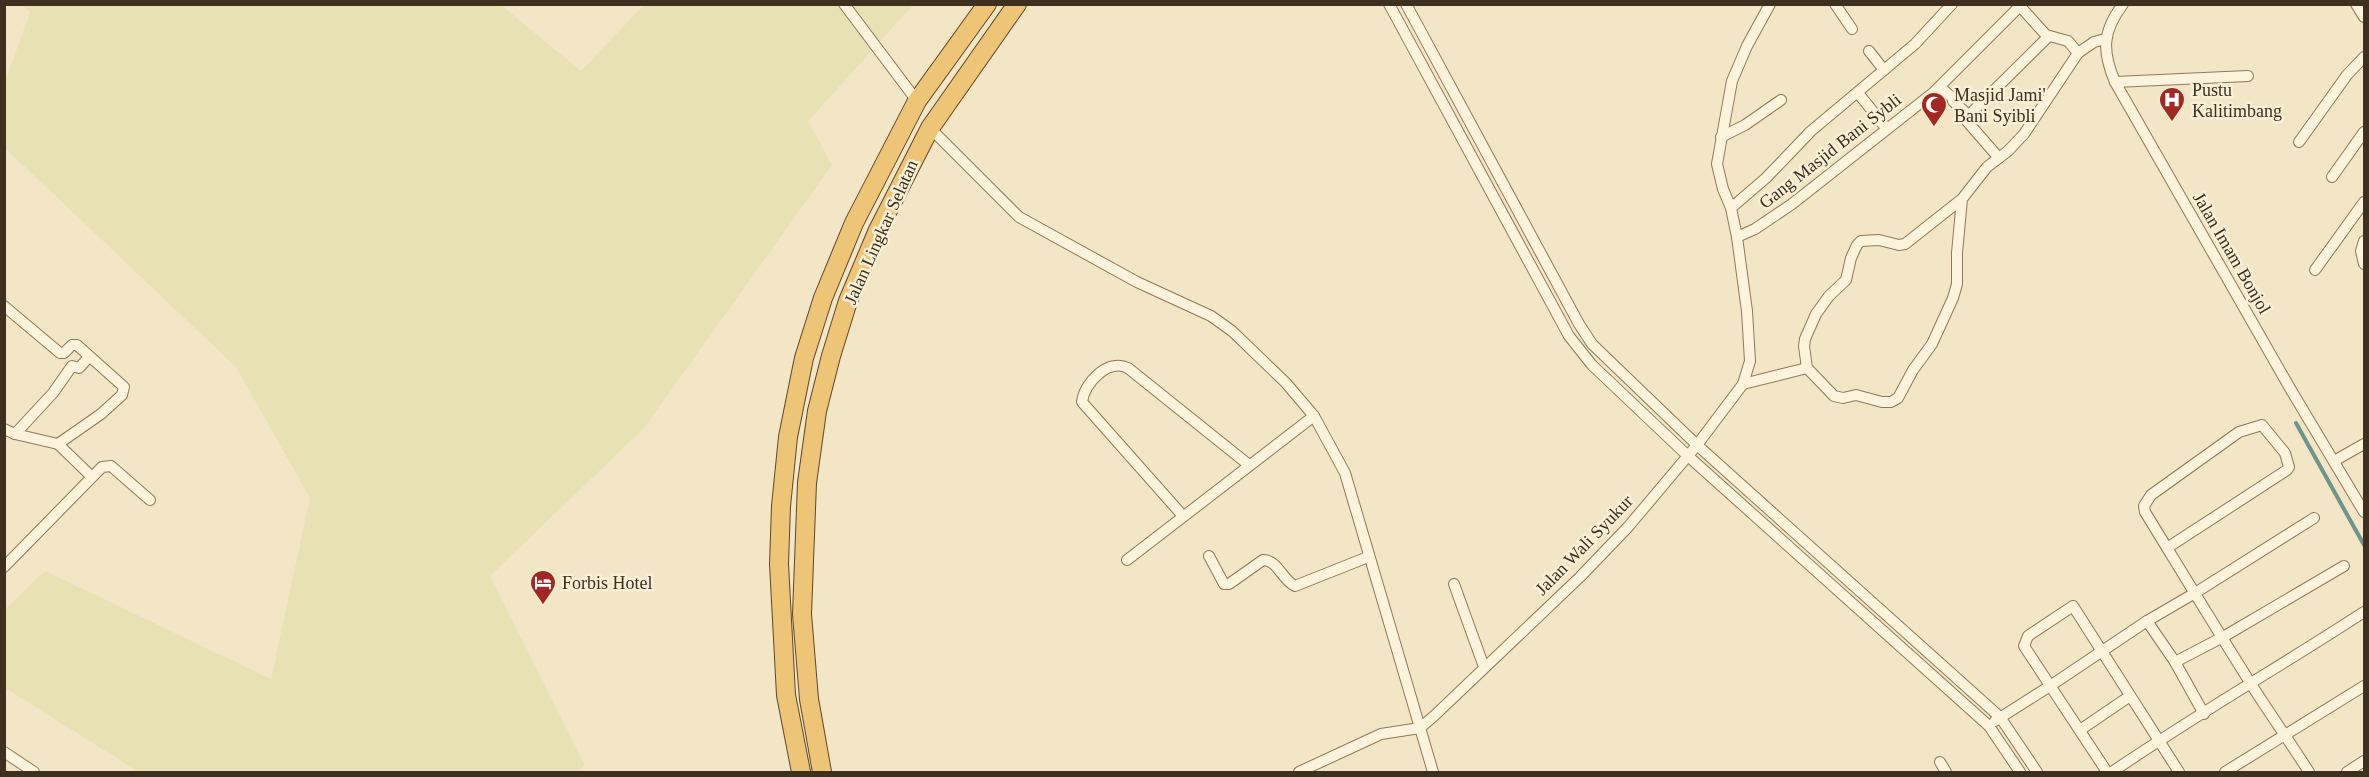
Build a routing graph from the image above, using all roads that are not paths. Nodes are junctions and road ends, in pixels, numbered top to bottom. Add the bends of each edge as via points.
1 (844, 4) edge
2 (987, 4) edge
3 (1017, 4) edge
4 (1389, 4) edge
5 (1406, 4) edge
6 (1770, 4) edge
7 (1835, 4) edge
8 (1952, 4) edge
9 (2123, 4) edge
10 (2356, 4) edge
11 (2019, 5) edge
12 (2364, 17) edge
13 (1852, 29) dead end
14 (2049, 36) junction
15 (2100, 41) junction
16 (1869, 51) dead end
17 (2079, 52) junction
18 (2364, 57) edge
19 (1884, 70) junction
20 (2248, 76) dead end
21 (2115, 82) junction
22 (1940, 87) junction
23 (1858, 93) junction
24 (1781, 100) dead end
25 (918, 101) junction
26 (1967, 118) junction
27 (930, 128) junction
28 (1887, 129) junction
29 (2364, 132) edge
30 (1721, 137) junction
31 (2299, 142) dead end
32 (1999, 158) junction
33 (2332, 177) dead end
34 (1962, 199) junction
35 (2364, 202) edge
36 (1731, 208) junction
37 (1737, 237) junction
38 (2364, 241) edge
39 (2364, 264) edge
40 (2316, 270) dead end
41 (4, 306) edge
42 (89, 357) junction
43 (1807, 368) junction
44 (1743, 384) junction
45 (1314, 416) junction
46 (4, 429) edge
47 (15, 434) junction
48 (58, 444) junction
49 (2364, 444) edge
50 (1697, 446) junction
51 (1688, 456) junction
52 (2334, 462) junction
53 (1249, 465) junction
54 (91, 476) junction
55 (150, 500) dead end
56 (2364, 512) edge
57 (1183, 516) junction
58 (2314, 518) dead end
59 (2167, 548) junction
60 (1209, 556) dead end
61 (1368, 557) junction
62 (1127, 560) dead end
63 (2344, 566) dead end
64 (4, 567) edge
65 (1454, 584) dead end
66 (2195, 593) junction
67 (2364, 612) edge
68 (2147, 621) junction
69 (2223, 637) junction
70 (2103, 651) junction
71 (2175, 662) junction
72 (1484, 667) junction
73 (1946, 667) junction
74 (1935, 678) junction
75 (2251, 685) junction
76 (2050, 686) junction
77 (2364, 686) edge
78 (2130, 696) junction
79 (2204, 714) junction
80 (2000, 717) junction
81 (1989, 726) junction
82 (1420, 728) junction
83 (2080, 730) junction
84 (2285, 734) junction
85 (2158, 741) junction
86 (6, 756) edge
87 (2364, 761) edge
88 (1940, 762) dead end
89 (34, 772) edge
90 (801, 772) edge
91 (822, 772) edge
92 (1299, 772) edge
93 (1433, 772) edge
94 (1946, 772) edge
95 (2020, 772) edge
96 (2037, 772) edge
97 (2107, 772) edge
98 (2112, 772) edge
99 (2179, 772) edge
100 (2225, 772) edge
101 (2309, 772) edge
102 (2347, 772) edge

1 - 25 street
2 - 25 highway, Jalan Lingkar Selatan
3 - 27 highway, Jalan Lingkar Selatan
4 - 51 street via 1569,336 1592,365
5 - 50 street via 1579,324 1607,360
6 - 30 street, Jalan Wali Syukur via 1732,81
7 - 13 street
8 - 19 street
9 - 15 street
10 - 12 street
11 - 14 street
11 - 22 street, Gang Masjid Bani Sybli
14 - 17 street via 2068,41
14 - 26 street
15 - 17 street
15 - 21 street, Jalan Imam Bonjol
16 - 19 street
17 - 32 street via 2024,134
18 - 31 street
19 - 23 street
20 - 21 street
21 - 52 street, Jalan Imam Bonjol
22 - 26 street
22 - 28 street, Gang Masjid Bani Sybli
23 - 28 street
23 - 36 street via 1811,131
24 - 30 street
25 - 90 highway, Jalan Lingkar Selatan via 854,223 823,298 804,358 788,437 781,506 780,608 786,695
26 - 32 street
27 - 45 street via 1019,217 1137,282 1211,316 1232,331
27 - 91 highway, Jalan Lingkar Selatan via 878,230 848,301 817,411 807,483 802,614 809,699
28 - 37 street, Gang Masjid Bani Sybli via 1792,204
29 - 33 street
30 - 36 street, Jalan Wali Syukur via 1717,164
32 - 34 street
34 - 43 street via 1905,244 1871,240 1857,245 1846,280 1819,307 1805,339
34 - 43 street via 1953,298 1932,344 1898,398 1891,402 1856,395 1839,397 1830,393
35 - 40 street
36 - 37 street, Jalan Wali Syukur
37 - 44 street, Jalan Wali Syukur via 1750,352
38 - 39 street
41 - 42 street via 60,353 75,345
42 - 47 street via 79,368 72,366
42 - 48 street via 124,387 124,392 101,414
43 - 44 street
44 - 50 street, Jalan Wali Syukur
45 - 53 street
45 - 61 street via 1345,473
46 - 47 street
47 - 48 street
48 - 54 street
49 - 52 street
50 - 51 street, Jalan Wali Syukur
50 - 73 street
51 - 72 street, Jalan Wali Syukur via 1604,552
51 - 74 street
52 - 56 street, Jalan Imam Bonjol
53 - 57 street
53 - 57 street via 1128,368 1116,365 1102,370 1082,402
54 - 55 street via 102,467 111,466
54 - 64 street
57 - 62 street
58 - 66 street
59 - 59 street via 2145,512 2146,499 2240,432 2262,425 2285,453 2287,470
59 - 66 street
60 - 61 street via 1224,584 1268,560 1295,586
61 - 82 street
63 - 69 street
65 - 72 street
66 - 68 street
66 - 69 street
67 - 75 street
68 - 70 street
68 - 71 street
69 - 71 street
69 - 75 street
70 - 76 street
70 - 76 street via 2072,606 2028,636 2025,643
70 - 78 street
71 - 79 street
72 - 82 street, Jalan Wali Syukur
73 - 74 street
73 - 80 street
74 - 81 street
75 - 79 street
75 - 84 street
76 - 80 street
76 - 83 street
77 - 84 street
78 - 83 street
78 - 85 street
79 - 85 street
80 - 81 street
80 - 96 street
81 - 95 street
82 - 92 street via 1381,734
82 - 93 street
83 - 97 street
84 - 100 street
84 - 101 street
85 - 98 street
85 - 99 street
86 - 89 street
87 - 102 street
88 - 94 street

